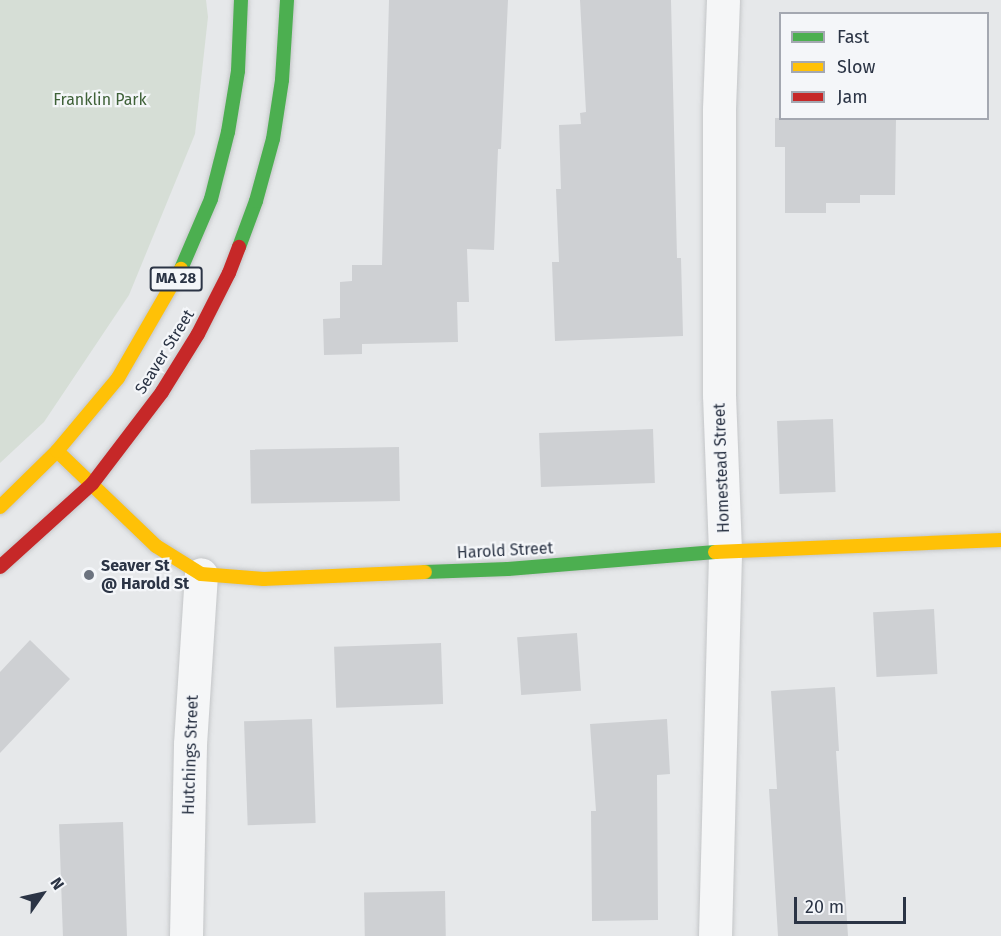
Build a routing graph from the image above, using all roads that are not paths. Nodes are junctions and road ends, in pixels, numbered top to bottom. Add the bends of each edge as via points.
1 (241, 0) edge
2 (287, 0) edge
3 (723, 0) edge
4 (57, 451) junction
5 (92, 484) junction
6 (0, 507) edge
7 (1001, 540) edge
8 (724, 551) junction
9 (0, 567) edge
10 (201, 574) junction
11 (186, 936) edge
12 (715, 936) edge

1 - 4 main road, Seaver Street / MA 28 via 238,71 228,132 207,209 186,260 118,378
2 - 5 main road, Seaver Street / MA 28 via 282,80 273,139 230,273 162,392
3 - 8 street, Homestead Street via 719,394
4 - 5 main road, Harold Street
4 - 6 main road, Seaver Street / MA 28
5 - 9 main road, Seaver Street / MA 28
5 - 10 main road, Harold Street via 156,546
7 - 8 main road, Harold Street
8 - 10 main road, Harold Street via 508,569 264,579
8 - 12 street, Homestead Street
10 - 11 street, Hutchings Street via 190,744

